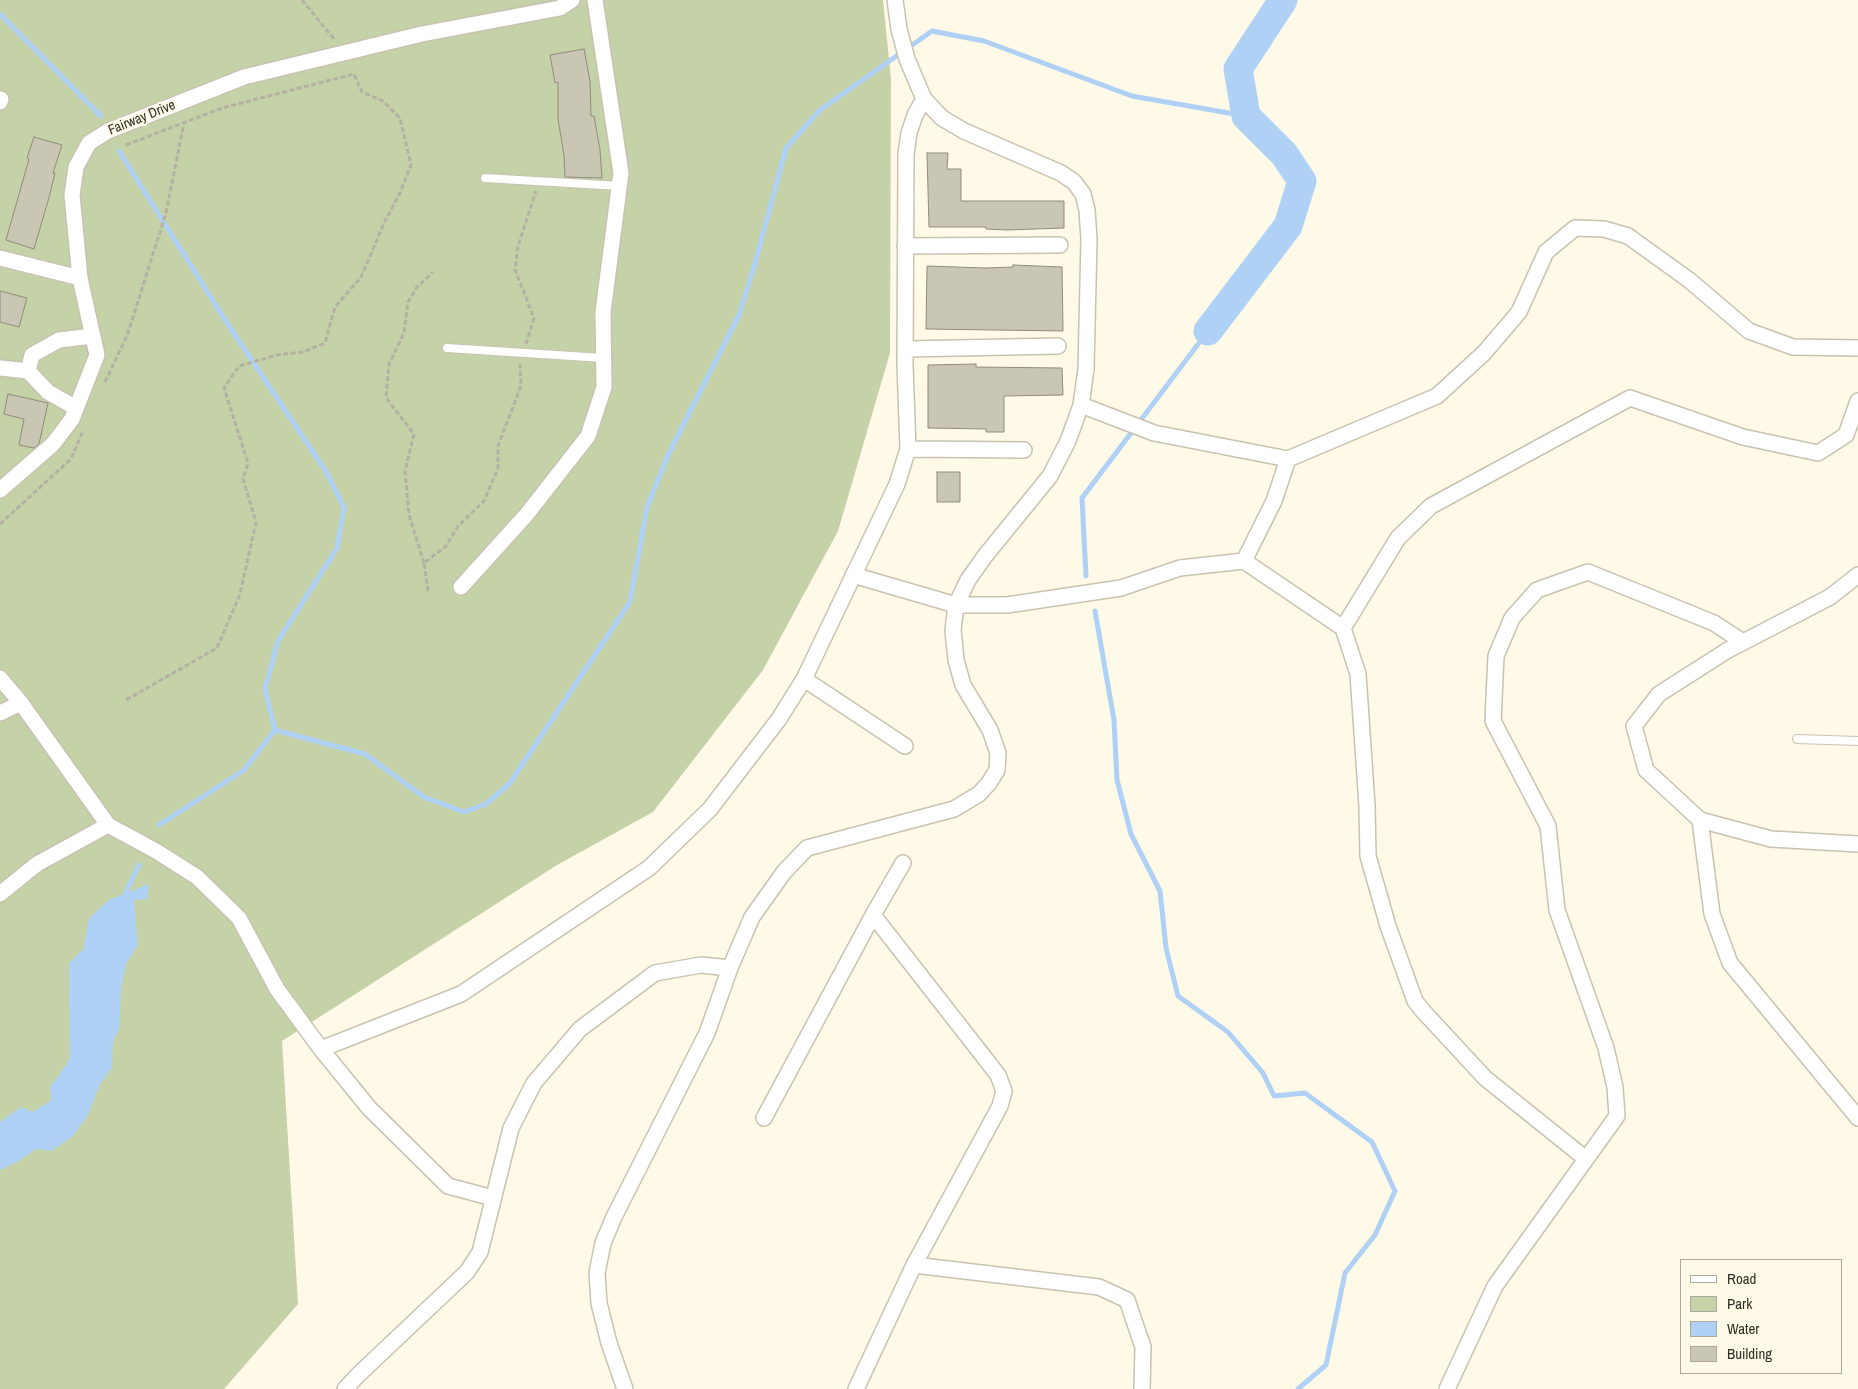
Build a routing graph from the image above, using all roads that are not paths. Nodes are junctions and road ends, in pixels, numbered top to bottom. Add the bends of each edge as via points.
1 (572, 0) edge
2 (595, 0) edge
3 (895, 0) edge
4 (924, 99) junction
5 (485, 178) dead end
6 (620, 186) junction
7 (1060, 245) dead end
8 (905, 246) junction
9 (0, 258) edge
10 (80, 278) junction
11 (93, 336) junction
12 (1058, 346) dead end
13 (446, 348) dead end
14 (906, 348) junction
15 (1858, 348) edge
16 (603, 358) junction
17 (0, 368) edge
18 (28, 371) junction
19 (1858, 401) edge
20 (1081, 405) junction
21 (76, 408) junction
22 (908, 449) junction
23 (1024, 450) dead end
24 (1288, 459) junction
25 (0, 490) edge
26 (1244, 561) junction
27 (853, 575) junction
28 (1858, 575) edge
29 (461, 587) dead end
30 (956, 606) junction
31 (1343, 628) junction
32 (1743, 642) junction
33 (0, 678) edge
34 (804, 679) junction
35 (21, 703) junction
36 (0, 713) edge
37 (1797, 739) dead end
38 (1858, 741) edge
39 (905, 746) dead end
40 (1700, 820) junction
41 (108, 825) junction
42 (1858, 844) edge
43 (902, 863) dead end
44 (0, 894) edge
45 (873, 915) junction
46 (730, 968) junction
47 (321, 1048) junction
48 (764, 1118) dead end
49 (1858, 1118) edge
50 (1586, 1159) junction
51 (493, 1198) junction
52 (914, 1265) junction
53 (345, 1389) edge
54 (625, 1389) edge
55 (856, 1389) edge
56 (1142, 1389) edge
57 (1447, 1389) edge

1 - 10 street, Fairway Drive via 560,8 422,34 244,77 108,131 89,143 76,167 72,195
2 - 6 street via 621,173
3 - 4 street via 907,59
4 - 8 street via 909,133 906,154
4 - 20 street via 942,118 964,131 1061,172 1083,194 1088,239 1086,369
5 - 6 lane
6 - 16 street via 603,312
7 - 8 street
8 - 14 street
9 - 10 street
10 - 11 street, Fairway Drive
11 - 18 street via 59,340 32,355
11 - 21 street, Fairway Drive via 97,354
12 - 14 street
13 - 16 lane
14 - 22 street
15 - 24 street via 1793,347 1749,331 1689,280 1628,236 1575,228 1546,252 1519,312 1484,353 1437,396
16 - 29 street via 604,387 588,436 527,514
17 - 18 street
18 - 21 street via 48,392
19 - 31 street via 1846,435 1818,453 1742,438 1630,398 1431,506 1398,538
20 - 24 street via 1154,433
20 - 30 street via 1050,476 968,580
21 - 25 street, Fairway Drive via 72,419 53,444
22 - 23 street
22 - 27 street via 897,484
24 - 26 street via 1274,502
26 - 30 street via 1180,568 1121,588 1007,605
26 - 31 street
27 - 30 street
27 - 34 street
28 - 32 street via 1830,597
30 - 46 street via 953,630 956,660 963,685 990,730 998,753 997,770 979,794 954,809 807,848 784,872 752,917
31 - 50 street via 1358,674 1368,856 1388,926 1415,1001 1485,1078
32 - 40 street via 1659,694 1634,726 1646,770
32 - 50 street via 1714,623 1588,572 1537,590 1512,618 1496,656 1493,721 1548,826 1557,910 1606,1048 1615,1087 1617,1116
33 - 35 street
34 - 39 street
34 - 47 street via 779,719 710,809 649,868 461,994
35 - 36 street
35 - 41 street
37 - 38 lane
40 - 42 street via 1771,839
40 - 49 street via 1712,914 1730,964
41 - 44 street via 37,864
41 - 47 street via 198,877 238,918 277,989
43 - 45 street
45 - 48 street
45 - 52 street via 998,1076 1004,1091 1000,1106
46 - 51 street via 701,965 655,973 580,1029 534,1083 510,1128
46 - 54 street via 707,1033 614,1216 604,1243 597,1273 599,1303
47 - 51 street via 368,1108 448,1186
50 - 57 street via 1495,1286
51 - 53 street via 480,1252 468,1272
52 - 55 street
52 - 56 street via 1100,1287 1127,1300 1143,1347

